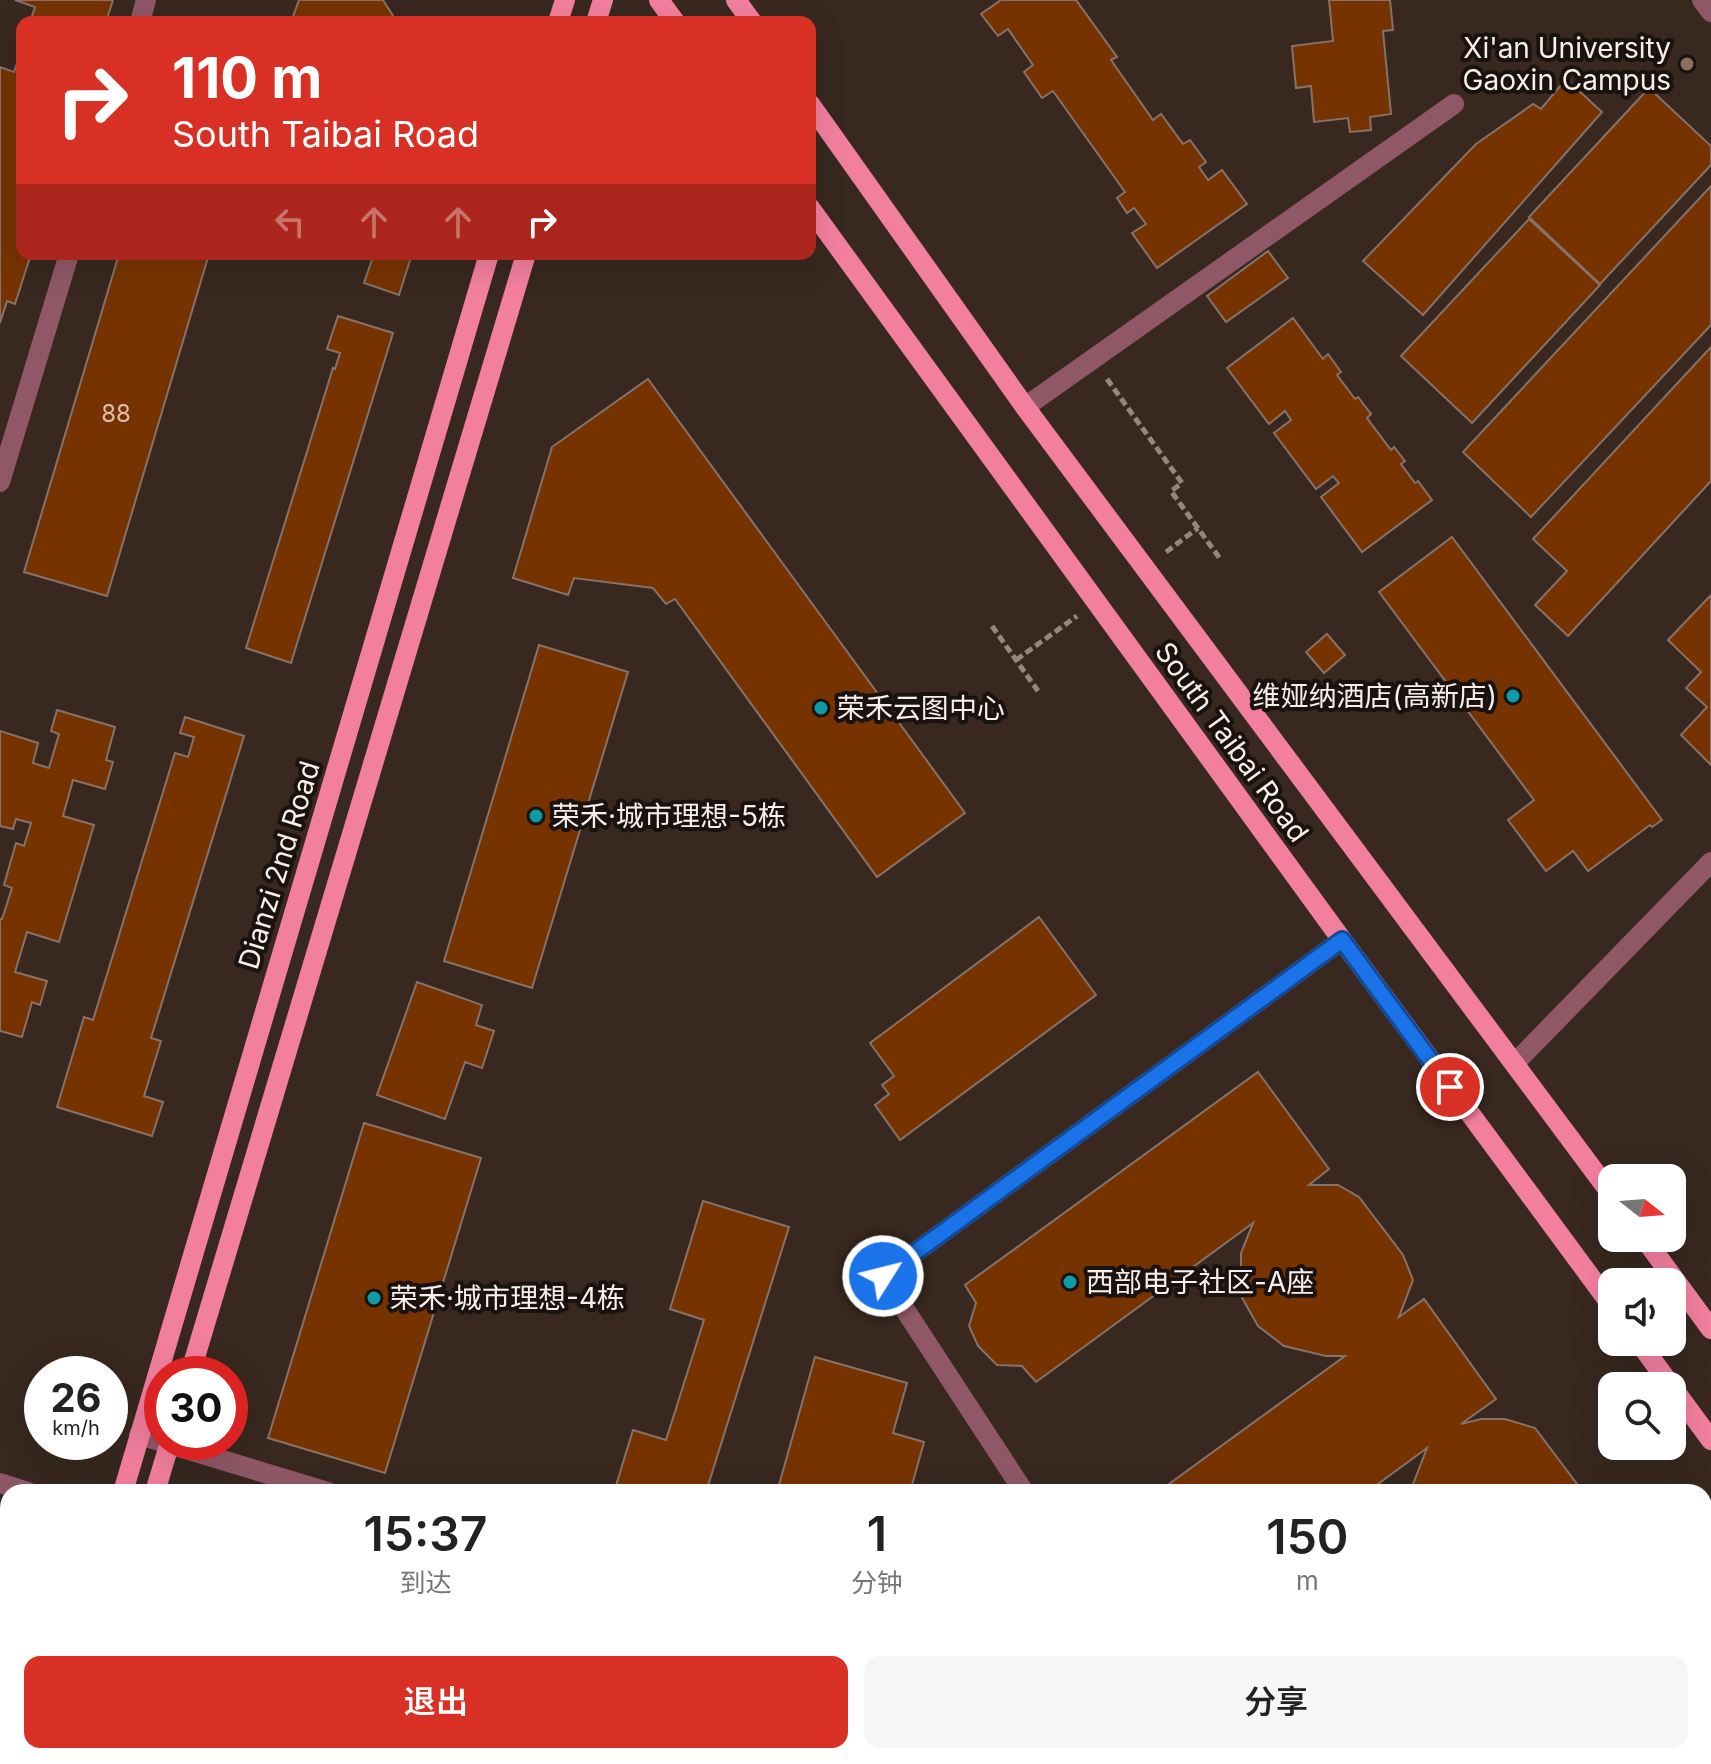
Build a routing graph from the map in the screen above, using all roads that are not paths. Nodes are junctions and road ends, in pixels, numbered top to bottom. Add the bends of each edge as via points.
1 (1702, 0) edge
2 (1711, 12) edge
3 (1454, 104) dead end
4 (816, 112) edge
5 (816, 216) edge
6 (67, 260) edge
7 (487, 260) edge
8 (524, 260) edge
9 (1025, 407) junction
10 (0, 482) edge
11 (1711, 862) edge
12 (1342, 940) junction
13 (1515, 1063) junction
14 (1598, 1176) edge
15 (1654, 1252) edge
16 (1598, 1287) edge
17 (1711, 1329) edge
18 (195, 1356) edge
19 (1686, 1406) edge
20 (139, 1435) junction
21 (144, 1436) edge
22 (1711, 1440) edge
23 (164, 1460) edge
24 (222, 1460) edge
25 (1007, 1482) edge
26 (125, 1484) edge
27 (157, 1484) edge
28 (302, 1484) edge

1 - 2 street
3 - 9 street
4 - 9 main road, South Taibai Road
5 - 12 main road, South Taibai Road
6 - 10 street
7 - 20 main road, Dianzi 2nd Road
8 - 18 main road
9 - 13 main road, South Taibai Road
11 - 13 street
12 - 16 main road, South Taibai Road
12 - 25 street via 883,1276
13 - 14 main road, South Taibai Road
15 - 17 main road
19 - 22 main road
20 - 21 street
20 - 26 main road, Dianzi 2nd Road
23 - 27 main road
24 - 28 street

